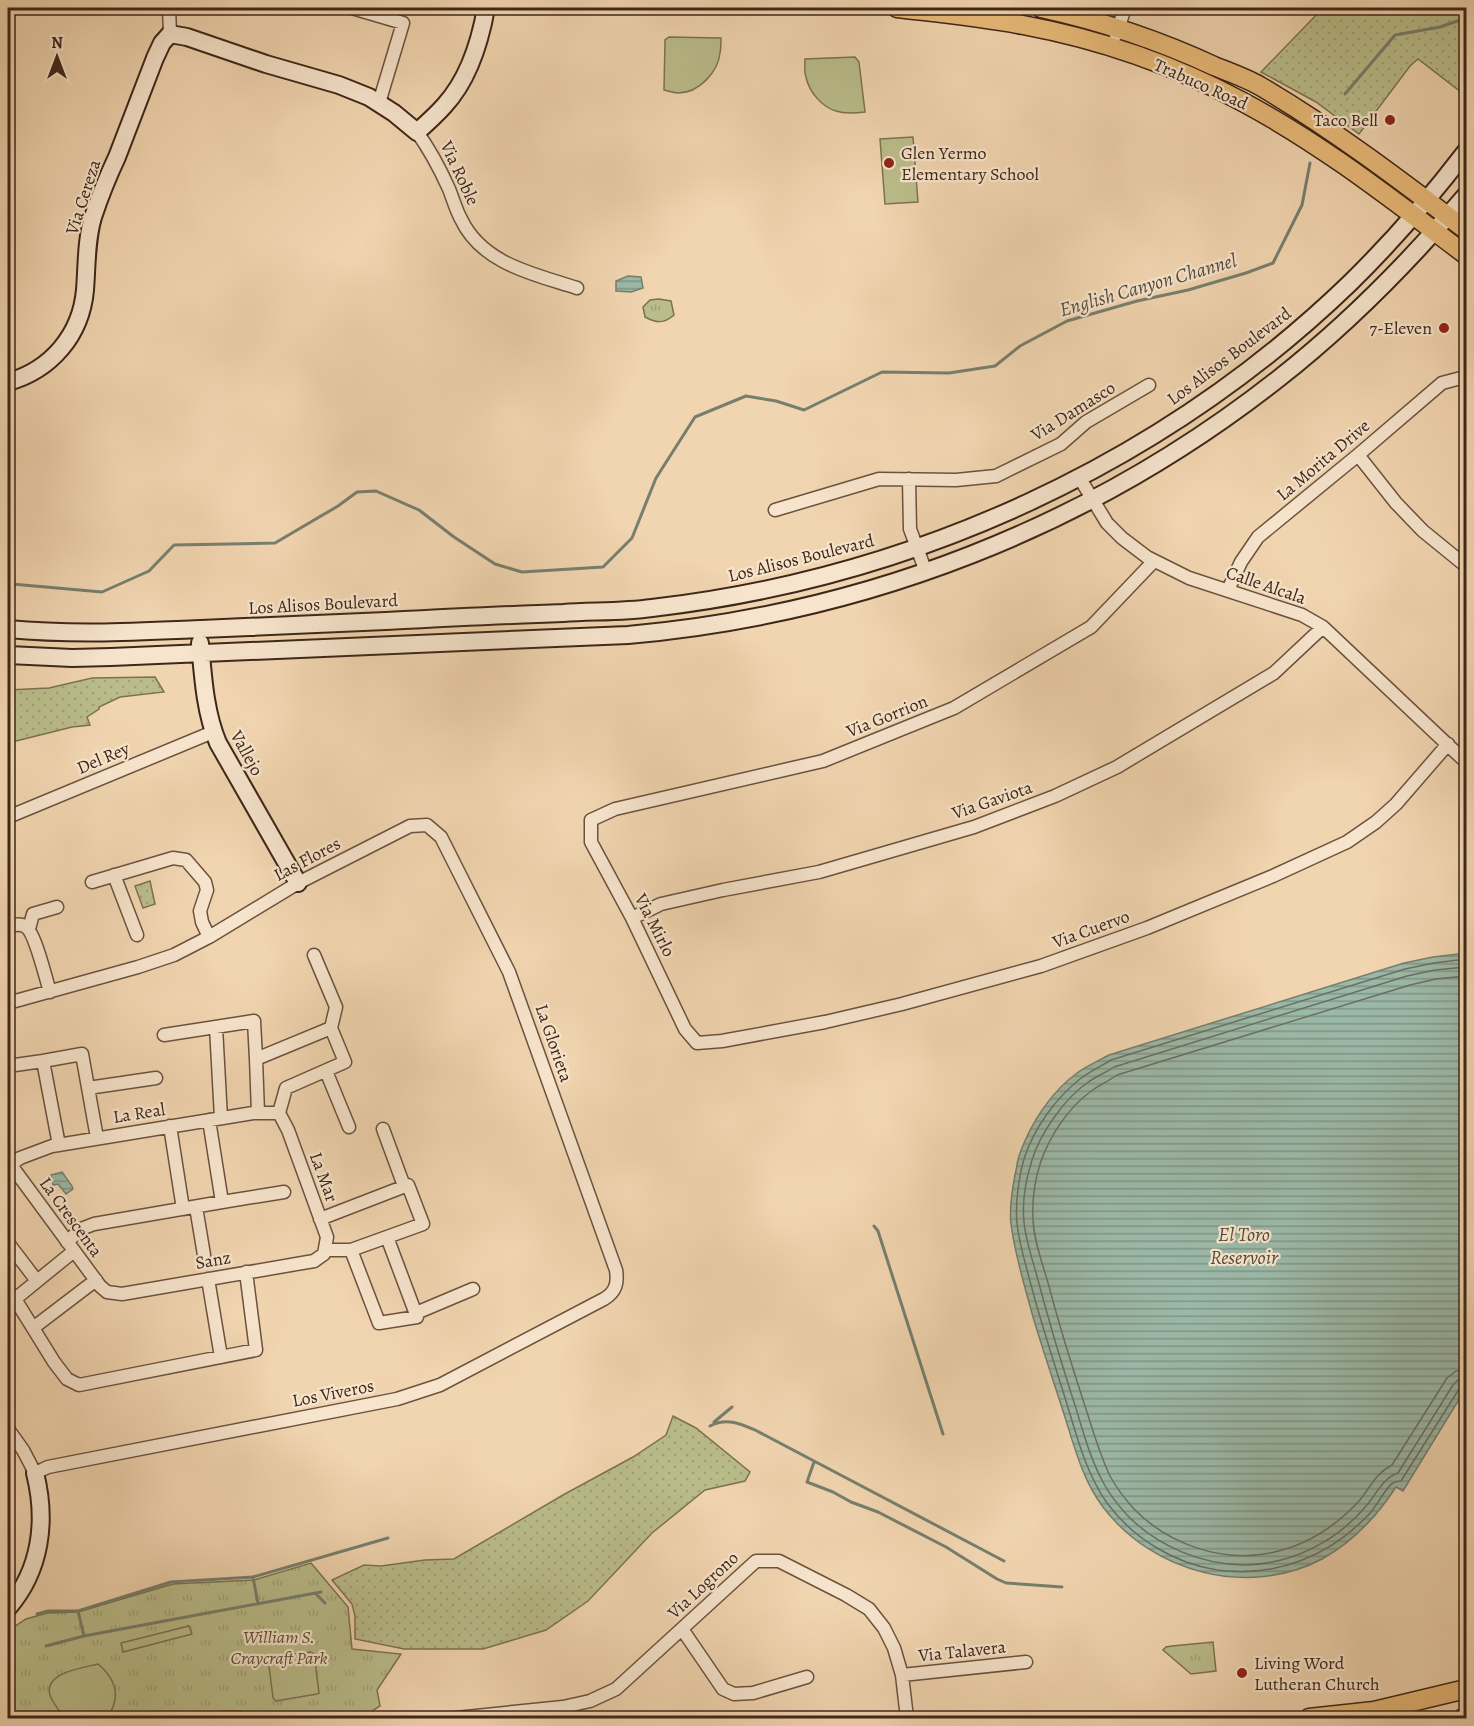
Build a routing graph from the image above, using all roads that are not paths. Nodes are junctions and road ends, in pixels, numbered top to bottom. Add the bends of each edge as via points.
1 (169, 8) edge
2 (352, 8) edge
3 (486, 8) edge
4 (897, 8) edge
5 (1041, 8) edge
6 (1125, 8) edge
7 (1118, 28) junction
8 (170, 34) junction
9 (1112, 48) junction
10 (379, 104) junction
11 (417, 132) junction
12 (1467, 151) edge
13 (1467, 195) edge
14 (1427, 201) junction
15 (1413, 216) junction
16 (1448, 216) junction
17 (1467, 230) edge
18 (1436, 232) junction
19 (1467, 255) edge
20 (577, 288) dead end
21 (1464, 379) edge
22 (8, 382) edge
23 (1149, 385) dead end
24 (1358, 455) junction
25 (1079, 477) junction
26 (909, 479) junction
27 (1092, 500) junction
28 (775, 510) dead end
29 (918, 548) junction
30 (1154, 561) junction
31 (1467, 567) edge
32 (926, 572) junction
33 (1228, 590) junction
34 (1323, 627) junction
35 (8, 628) edge
36 (198, 629) junction
37 (201, 653) junction
38 (8, 655) edge
39 (213, 732) junction
40 (1448, 744) junction
41 (1467, 762) edge
42 (8, 817) edge
43 (591, 820) joint
44 (427, 825) joint
45 (114, 875) junction
46 (92, 882) dead end
47 (298, 883) junction
48 (57, 907) dead end
49 (632, 918) junction
50 (8, 926) edge
51 (29, 928) junction
52 (137, 935) dead end
53 (209, 937) junction
54 (314, 955) dead end
55 (50, 992) junction
56 (8, 1003) edge
57 (216, 1027) junction
58 (331, 1028) junction
59 (164, 1035) dead end
60 (698, 1043) joint
61 (256, 1059) junction
62 (43, 1061) junction
63 (8, 1066) edge
64 (326, 1071) junction
65 (156, 1078) dead end
66 (88, 1088) junction
67 (258, 1113) junction
68 (279, 1113) junction
69 (215, 1119) junction
70 (170, 1126) junction
71 (349, 1127) dead end
72 (383, 1129) dead end
73 (97, 1138) junction
74 (59, 1145) junction
75 (9, 1163) edge
76 (404, 1186) junction
77 (284, 1192) dead end
78 (222, 1202) junction
79 (196, 1207) junction
80 (183, 1209) junction
81 (320, 1219) junction
82 (387, 1237) junction
83 (8, 1243) edge
84 (70, 1246) junction
85 (351, 1250) junction
86 (325, 1252) junction
87 (204, 1255) dead end
88 (246, 1272) junction
89 (208, 1279) junction
90 (96, 1280) junction
91 (36, 1281) junction
92 (616, 1288) joint
93 (473, 1289) dead end
94 (107, 1292) joint
95 (416, 1313) junction
96 (33, 1328) junction
97 (221, 1357) junction
98 (8, 1429) edge
99 (12, 1446) edge
100 (35, 1473) junction
101 (8, 1608) edge
102 (682, 1629) junction
103 (1026, 1662) dead end
104 (902, 1675) junction
105 (807, 1677) dead end
106 (1467, 1689) edge
107 (456, 1719) edge
108 (908, 1719) edge
109 (1309, 1719) edge

1 - 8 street
2 - 10 street via 403,23
3 - 11 main road via 481,35 456,90
4 - 9 main road, Trabuco Road via 1023,25
5 - 7 main road, Trabuco Road
6 - 7 street
7 - 9 street
7 - 14 main road, Trabuco Road via 1258,85 1344,140
8 - 10 main road, Via Roble via 339,85
8 - 22 main road, Via Cereza via 155,58 94,214 85,291 77,322 51,360
9 - 15 main road, Trabuco Road via 1240,100 1317,146
10 - 11 main road, Via Roble
11 - 20 street, Via Roble via 439,167 461,221 474,239 504,262
12 - 14 main road, Los Alisos Boulevard
13 - 16 main road
14 - 15 main road, Los Alisos Boulevard
14 - 16 main road, Trabuco Road
15 - 18 main road, Trabuco Road
15 - 25 main road, Los Alisos Boulevard via 1347,285 1272,352 1166,427
16 - 17 main road, Trabuco Road
16 - 18 main road
18 - 19 main road, Trabuco Road
18 - 27 main road via 1364,305 1278,379 1176,451
21 - 24 street, La Morita Drive via 1442,383
23 - 26 street, Via Damasco via 1086,422 1061,444 996,476
24 - 31 street via 1423,531
24 - 33 street, La Morita Drive via 1258,537
25 - 27 street, Calle Alcala
25 - 29 main road, Los Alisos Boulevard via 1022,506
26 - 28 street, Via Damasco via 879,479
26 - 29 street via 910,529
27 - 30 street, Calle Alcala via 1122,538
27 - 32 main road via 983,551
29 - 32 street
29 - 36 main road, Los Alisos Boulevard via 806,580 650,609
30 - 33 street, Calle Alcala
30 - 43 street, Via Gorrion via 1091,627 954,708 823,761 615,809
32 - 37 main road via 806,607 666,632
33 - 34 street, Calle Alcala via 1302,615
34 - 40 street, Calle Alcala
34 - 49 street, Via Gaviota via 1274,673 1117,767 1055,796 974,826 830,868 660,904
35 - 36 main road, Los Alisos Boulevard via 123,633
36 - 37 main road, Vallejo
37 - 38 main road via 72,658
37 - 39 main road, Vallejo
39 - 42 street, Del Rey
39 - 47 main road, Vallejo
40 - 41 street, Calle Alcala
40 - 60 street, Via Cuervo via 1396,804 1347,842 1147,928 1041,966 902,1004 825,1022
43 - 49 street, Via Mirlo via 591,842
44 - 47 street, Las Flores via 410,826
44 - 92 street, La Glorieta via 441,837 510,972 616,1270
45 - 46 street
45 - 52 street
45 - 53 street via 173,858 186,860 205,882 207,890 200,911
47 - 53 street, Las Flores
48 - 51 street via 33,915
49 - 60 street, Via Mirlo via 685,1029
50 - 51 street
51 - 55 street
53 - 55 street, Las Flores via 138,968
54 - 58 street via 336,1007
55 - 56 street, Las Flores
57 - 59 street
57 - 61 street via 254,1021
57 - 69 street
58 - 61 street
58 - 64 street via 345,1062
61 - 67 street
62 - 63 street
62 - 66 street via 82,1054
62 - 74 street
64 - 68 street via 286,1088
64 - 71 street
65 - 66 street
66 - 73 street
67 - 68 street, La Real
67 - 69 street, La Real
68 - 81 street, La Mar
69 - 70 street, La Real
69 - 78 street
70 - 73 street, La Real
70 - 80 street
72 - 76 street
73 - 74 street, La Real
74 - 75 street, La Real
75 - 84 street, La Crescenta
76 - 81 street
76 - 82 street, Sanz via 408,1185 423,1224
77 - 78 street
78 - 79 street
79 - 80 street
79 - 87 street
80 - 84 street via 94,1224 81,1229
81 - 86 street, La Mar via 327,1237
82 - 85 street, Sanz
82 - 95 street
83 - 91 street
84 - 90 street, La Crescenta
84 - 91 street
85 - 86 street, Sanz
85 - 95 street via 379,1323 417,1317
86 - 88 street, Sanz via 314,1261
88 - 89 street, Sanz
88 - 97 street via 256,1350
89 - 94 street, Sanz via 122,1294
89 - 97 street
90 - 94 street, La Crescenta
90 - 96 street
91 - 96 street via 15,1299
92 - 100 street, Los Viveros via 604,1299 440,1385 397,1399 48,1467
93 - 95 street
96 - 97 street via 67,1379 79,1385
98 - 99 street
99 - 100 street
100 - 101 main road via 42,1515 40,1541 31,1572
102 - 104 street, Via Logrono via 756,1561 779,1561 869,1610 884,1628
102 - 105 street via 723,1689 734,1694 753,1693
102 - 107 street, Via Logrono via 616,1689 590,1701
103 - 104 street, Via Talavera
104 - 108 street, Via Logrono
106 - 109 main road via 1374,1711

